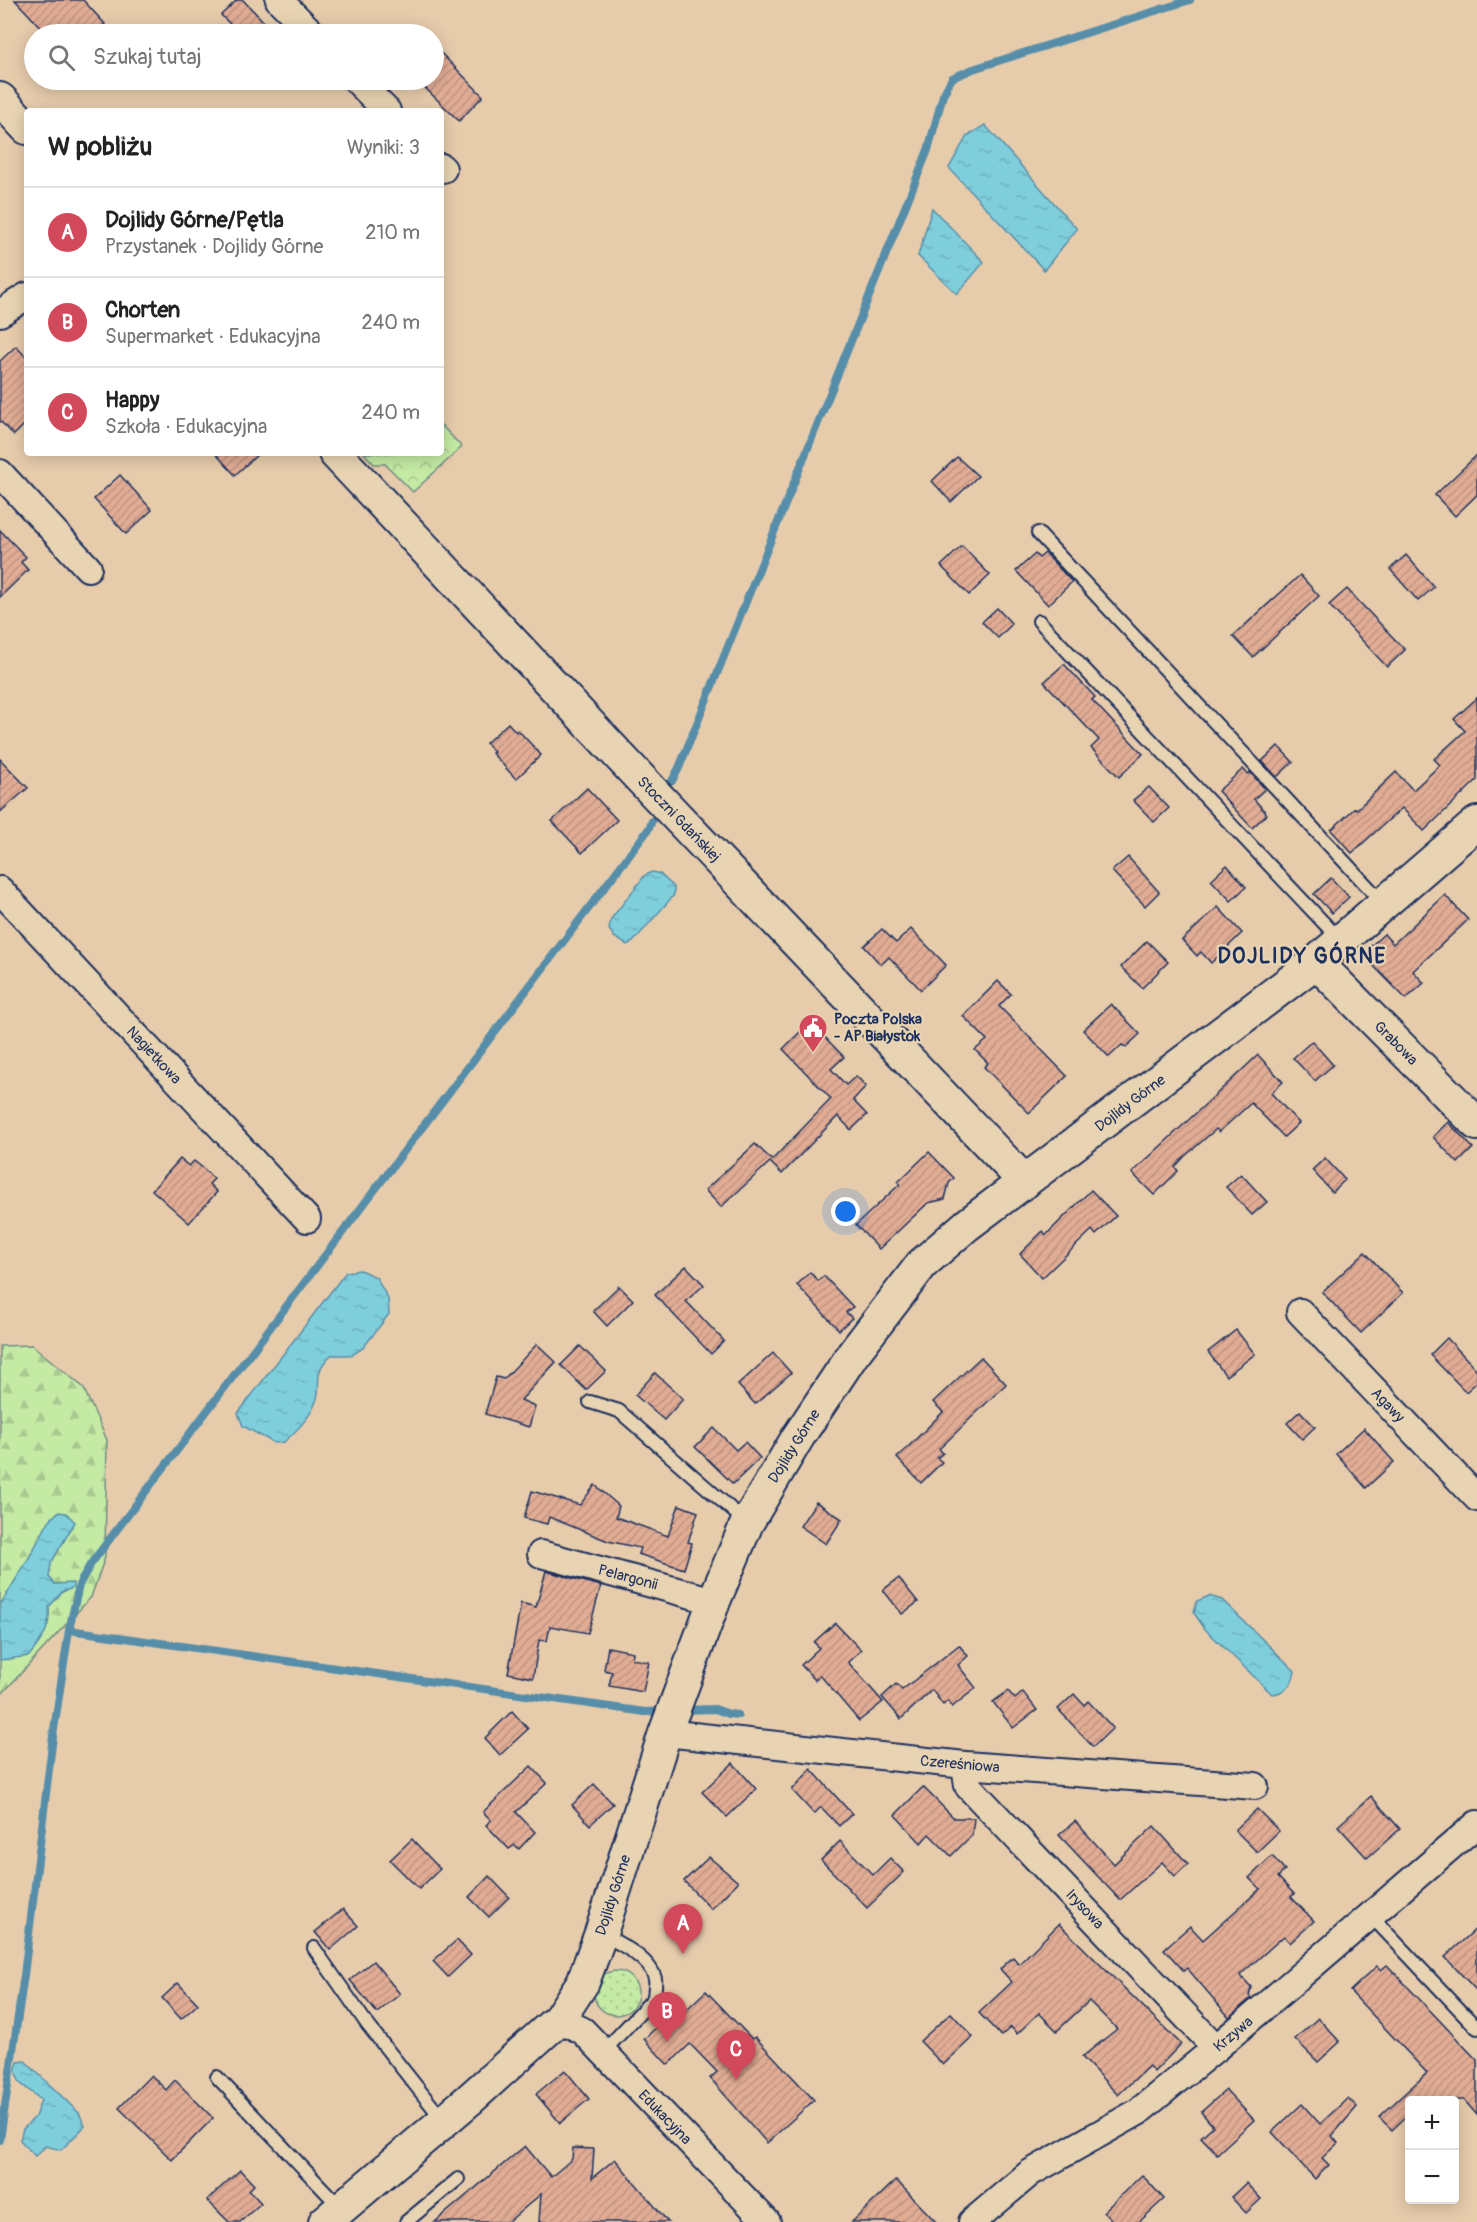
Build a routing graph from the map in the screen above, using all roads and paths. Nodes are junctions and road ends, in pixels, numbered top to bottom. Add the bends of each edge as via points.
1 (279, 0) edge
2 (303, 24) edge
3 (366, 90) edge
4 (0, 99) edge
5 (384, 108) edge
6 (24, 125) edge
7 (24, 298) edge
8 (0, 313) edge
9 (338, 456) edge
10 (0, 473) edge
11 (1038, 533) dead end
12 (88, 568) dead end
13 (1040, 621) dead end
14 (1477, 823) edge
15 (0, 890) edge
16 (1384, 903) junction
17 (1341, 941) junction
18 (1316, 962) junction
19 (1477, 1124) edge
20 (1025, 1182) junction
21 (307, 1219) dead end
22 (1300, 1312) dead end
23 (590, 1402) dead end
24 (1477, 1498) edge
25 (747, 1523) junction
26 (541, 1554) dead end
27 (714, 1601) junction
28 (665, 1733) junction
29 (965, 1765) junction
30 (1255, 1786) dead end
31 (1477, 1824) edge
32 (1371, 1916) junction
33 (601, 1933) junction
34 (314, 1948) dead end
35 (559, 2019) junction
36 (1477, 2028) edge
37 (1216, 2048) junction
38 (612, 2061) junction
39 (217, 2077) dead end
40 (443, 2121) junction
41 (458, 2179) dead end
42 (333, 2215) edge
43 (406, 2222) edge
44 (767, 2222) edge
45 (972, 2222) edge

1 - 2 street
3 - 5 street
4 - 6 street
7 - 8 street
9 - 20 street, Stoczni Gdańskiej
10 - 12 street
11 - 16 lane
13 - 17 lane
14 - 16 street, Dojlidy Górne
15 - 21 street, Nagietkowa
16 - 17 street, Dojlidy Górne
17 - 18 street, Dojlidy Górne
18 - 19 street, Grabowa
18 - 20 street, Dojlidy Górne
20 - 25 street, Dojlidy Górne via 922,1264 853,1354
22 - 24 street, Agawy
23 - 25 lane via 618,1411
25 - 27 street, Dojlidy Górne
26 - 27 street, Pelargonii
27 - 28 street, Dojlidy Górne
28 - 29 street, Czereśniowa
28 - 33 street, Dojlidy Górne
29 - 30 street, Czereśniowa
29 - 37 street, Irysowa via 968,1786
31 - 32 street, Krzywa
32 - 36 lane
32 - 37 street, Krzywa
33 - 35 street, Dojlidy Górne via 583,1982
33 - 38 lane via 635,1953 655,1978 654,1998
34 - 40 lane
35 - 38 street, Edukacyjna via 583,2031
35 - 40 street, Dojlidy Górne
37 - 45 street, Krzywa via 1138,2112 1030,2173
38 - 44 street, Edukacyjna
39 - 42 lane
40 - 42 street, Dojlidy Górne
41 - 43 lane

